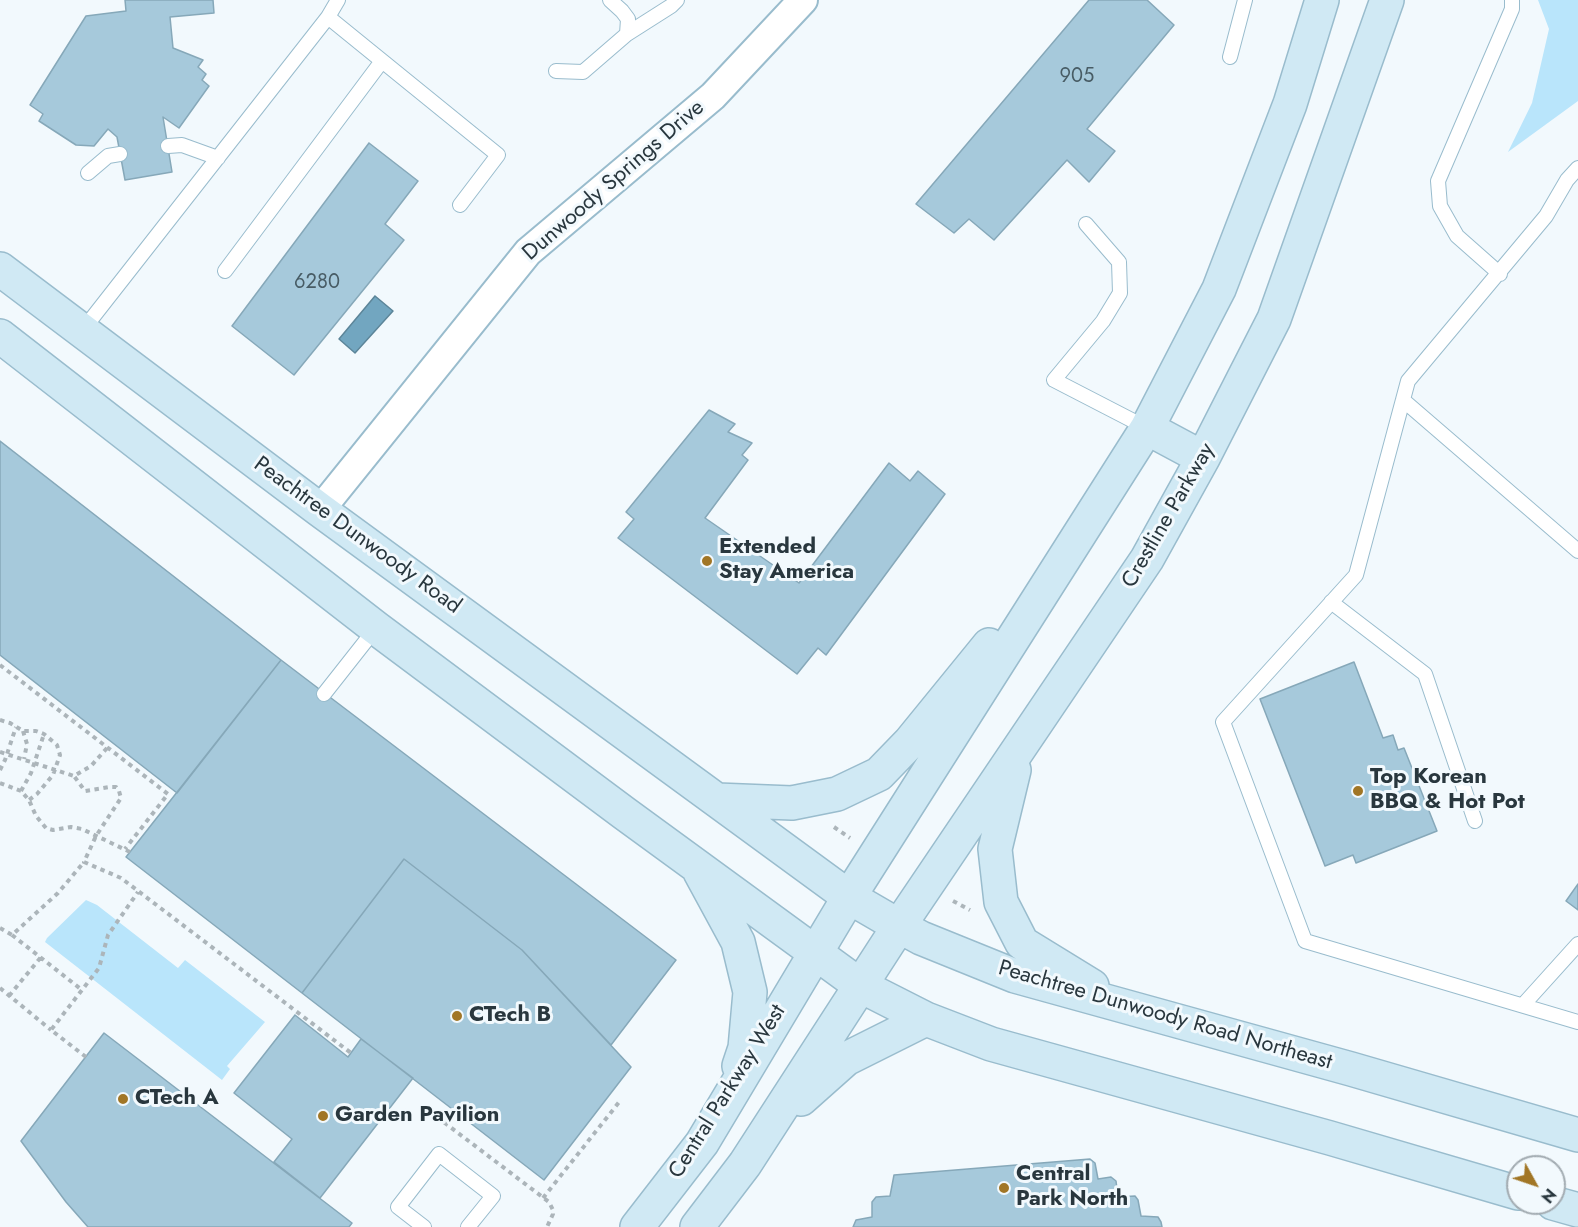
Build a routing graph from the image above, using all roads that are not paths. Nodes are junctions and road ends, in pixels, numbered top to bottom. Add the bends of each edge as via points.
1 (338, 0) edge
2 (610, 0) edge
3 (676, 0) edge
4 (802, 0) edge
5 (1245, 0) edge
6 (1322, 0) edge
7 (1387, 0) edge
8 (1512, 0) edge
9 (328, 17) junction
10 (627, 34) junction
11 (1230, 57) dead end
12 (382, 61) junction
13 (556, 71) dead end
14 (168, 146) dead end
15 (120, 154) dead end
16 (218, 158) junction
17 (1578, 168) edge
18 (88, 173) dead end
19 (1573, 185) edge
20 (460, 205) dead end
21 (1086, 224) dead end
22 (0, 270) edge
23 (225, 271) dead end
24 (1500, 274) junction
25 (82, 331) junction
26 (0, 336) edge
27 (1403, 399) junction
28 (1147, 428) junction
29 (1203, 458) junction
30 (320, 510) junction
31 (1082, 532) junction
32 (1578, 551) edge
33 (1331, 602) junction
34 (376, 628) junction
35 (324, 693) dead end
36 (1019, 750) junction
37 (717, 800) junction
38 (1475, 822) dead end
39 (696, 865) junction
40 (849, 897) junction
41 (899, 927) junction
42 (1578, 944) edge
43 (814, 953) junction
44 (861, 986) junction
45 (1523, 1005) junction
46 (1124, 1006) junction
47 (1575, 1017) edge
48 (926, 1019) junction
49 (728, 1101) junction
50 (771, 1126) junction
51 (1578, 1135) edge
52 (1506, 1189) edge
53 (424, 1227) edge
54 (468, 1227) edge
55 (637, 1227) edge
56 (697, 1227) edge

1 - 9 lane
2 - 10 lane via 628,19
3 - 10 lane
4 - 30 street, Dunwoody Springs Drive via 713,96 528,252
5 - 11 lane
6 - 28 main road via 1290,104 1219,289
7 - 29 main road, Crestline Parkway via 1274,319
8 - 24 lane via 1512,9 1438,181 1440,206 1457,236
9 - 12 lane
9 - 16 lane
10 - 13 lane via 582,72
12 - 20 lane via 498,155
12 - 23 lane
14 - 16 lane via 183,145
15 - 18 lane via 108,156
16 - 25 lane
17 - 19 lane
19 - 24 lane
21 - 28 lane via 1119,262 1120,293 1103,321 1054,380
22 - 25 main road, Peachtree Dunwoody Road
24 - 27 lane via 1408,381
25 - 30 main road, Peachtree Dunwoody Road
26 - 34 main road
27 - 32 lane
27 - 33 lane via 1356,575
28 - 29 main road
28 - 31 main road
29 - 36 main road, Crestline Parkway via 1147,559
30 - 37 main road, Peachtree Dunwoody Road
31 - 37 main road via 910,742 879,774 837,794 792,803
31 - 40 main road
33 - 38 lane via 1425,674
33 - 45 lane via 1223,722 1305,941
34 - 35 lane
34 - 39 main road
36 - 41 main road, Crestline Parkway
36 - 46 main road via 995,849 1001,902 1022,943
37 - 40 main road, Peachtree Dunwoody Road Northeast
39 - 43 main road
39 - 49 main road via 738,942 750,992 745,1048
40 - 41 main road, Peachtree Dunwoody Road Northeast
40 - 43 main road
41 - 44 main road, Crestline Parkway
41 - 46 main road, Peachtree Dunwoody Road Northeast via 1016,976
42 - 45 lane
43 - 44 main road
43 - 49 main road, Central Parkway West
44 - 48 main road
44 - 50 main road
45 - 47 lane
46 - 51 main road, Peachtree Dunwoody Road Northeast
48 - 50 main road via 846,1059
48 - 52 main road via 991,1044
49 - 55 main road, Central Parkway West via 702,1143
50 - 56 main road
53 - 54 lane via 398,1207 439,1154 492,1196

